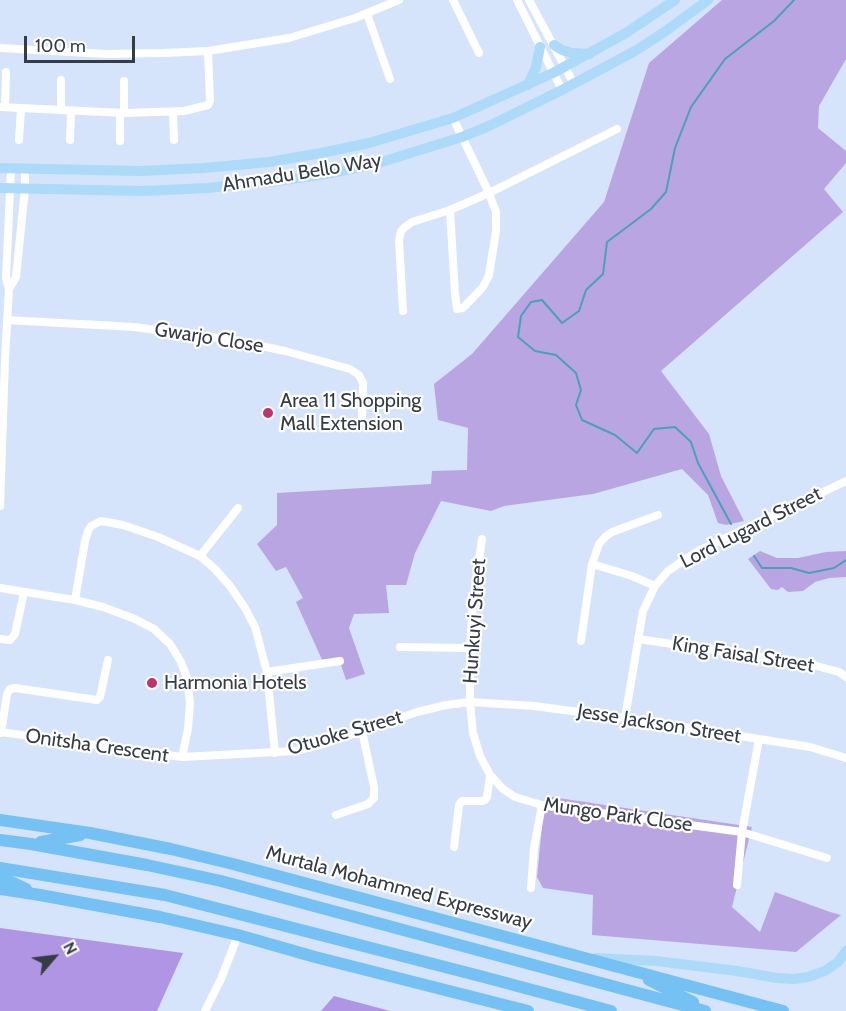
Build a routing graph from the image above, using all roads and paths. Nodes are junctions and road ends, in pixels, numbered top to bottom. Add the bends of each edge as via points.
1 (399, 0) edge
2 (453, 0) edge
3 (516, 0) edge
4 (529, 0) edge
5 (675, 0) edge
6 (708, 0) edge
7 (367, 14) junction
8 (554, 45) junction
9 (540, 47) junction
10 (0, 48) edge
11 (208, 51) junction
12 (479, 53) dead end
13 (591, 54) junction
14 (566, 67) junction
15 (6, 72) dead end
16 (553, 73) junction
17 (390, 79) dead end
18 (61, 80) dead end
19 (124, 81) dead end
20 (574, 84) junction
21 (528, 85) junction
22 (562, 90) junction
23 (2, 107) edge
24 (21, 109) junction
25 (61, 110) junction
26 (70, 112) junction
27 (173, 112) junction
28 (122, 113) junction
29 (453, 118) junction
30 (617, 129) dead end
31 (462, 136) junction
32 (19, 140) dead end
33 (70, 140) dead end
34 (174, 140) dead end
35 (120, 141) dead end
36 (6, 168) edge
37 (25, 169) junction
38 (5, 189) edge
39 (25, 189) junction
40 (489, 193) junction
41 (450, 210) junction
42 (3, 278) edge
43 (16, 278) junction
44 (9, 289) junction
45 (403, 311) dead end
46 (7, 320) junction
47 (2, 360) edge
48 (362, 421) dead end
49 (1, 464) edge
50 (846, 481) edge
51 (0, 506) edge
52 (238, 508) dead end
53 (658, 515) dead end
54 (482, 539) dead end
55 (200, 556) junction
56 (592, 564) junction
57 (655, 586) junction
58 (0, 588) edge
59 (24, 592) junction
60 (75, 600) junction
61 (0, 639) edge
62 (638, 639) junction
63 (580, 641) dead end
64 (400, 647) dead end
65 (470, 648) junction
66 (108, 660) dead end
67 (340, 661) dead end
68 (267, 672) junction
69 (846, 677) edge
70 (470, 702) junction
71 (625, 718) junction
72 (362, 730) junction
73 (0, 733) edge
74 (759, 740) junction
75 (274, 753) junction
76 (182, 757) junction
77 (846, 758) edge
78 (490, 775) junction
79 (542, 805) junction
80 (336, 815) dead end
81 (0, 820) edge
82 (742, 832) junction
83 (90, 834) junction
84 (0, 840) edge
85 (31, 844) junction
86 (454, 847) dead end
87 (827, 858) dead end
88 (0, 868) edge
89 (0, 877) edge
90 (737, 885) dead end
91 (531, 888) dead end
92 (0, 890) edge
93 (40, 895) junction
94 (238, 934) junction
95 (846, 951) edge
96 (581, 957) junction
97 (628, 969) junction
98 (205, 1011) edge
99 (528, 1011) edge
100 (611, 1011) edge
101 (707, 1011) edge
102 (783, 1011) edge

1 - 7 street
2 - 12 street
3 - 9 street
4 - 8 street
5 - 13 main road, Ahmadu Bello Way
6 - 20 main road, Ahmadu Bello Way via 635,51
7 - 11 street via 290,38
7 - 17 street
8 - 13 main road via 572,53
8 - 14 street
9 - 16 street
9 - 21 main road
10 - 11 street via 106,54
11 - 27 street via 210,103
13 - 14 main road, Ahmadu Bello Way
14 - 16 main road, Ahmadu Bello Way
14 - 20 street
15 - 23 street
16 - 21 main road, Ahmadu Bello Way
16 - 22 street
18 - 25 street
19 - 28 street
20 - 22 main road, Ahmadu Bello Way
21 - 29 main road, Ahmadu Bello Way
22 - 31 main road, Ahmadu Bello Way
23 - 24 street
24 - 25 street
24 - 32 street
25 - 26 street
26 - 28 street
26 - 33 street
27 - 28 street
27 - 34 street
28 - 35 street
29 - 31 street
29 - 37 main road, Ahmadu Bello Way via 369,143 269,162 141,171
30 - 40 street
31 - 39 main road, Ahmadu Bello Way via 375,164 270,182 143,192
31 - 40 street
36 - 37 main road, Ahmadu Bello Way
36 - 38 street
37 - 39 street
38 - 39 main road, Ahmadu Bello Way
38 - 42 street
39 - 43 street
40 - 41 street
40 - 41 street via 496,231 489,275 483,287 458,309
41 - 45 street via 412,222 401,231
42 - 43 street
42 - 44 street
43 - 44 street
44 - 46 street
46 - 47 street
46 - 48 street, Gwarjo Close via 134,327 224,338 350,369 363,383
47 - 49 street
49 - 51 street
50 - 57 street, Lord Lugard Street via 700,550 668,571
52 - 55 street
53 - 56 street via 605,537
54 - 65 street, Hunkuyi Street
55 - 60 street via 158,537 101,521 91,526 84,541
55 - 68 street via 230,586 245,608 255,627
56 - 57 street
56 - 63 street
57 - 62 street, Lord Lugard Street via 643,611
58 - 59 street, Onitsha Crescent
59 - 60 street, Onitsha Crescent
59 - 61 street via 15,634 10,640
60 - 76 street, Onitsha Crescent via 135,619 170,644 187,678 190,703
62 - 69 street, King Faisal Street via 809,664
62 - 71 street, Lord Lugard Street
64 - 65 street
65 - 70 street, Hunkuyi Street
66 - 73 street via 97,700 10,689
67 - 68 street
68 - 75 street
70 - 71 street, Jesse Jackson Street
70 - 72 street, Otuoke Street via 417,712
70 - 78 street, Mungo Park Close via 473,733
71 - 74 street, Jesse Jackson Street
72 - 75 street, Otuoke Street via 323,744
72 - 80 street via 374,798 368,804
73 - 76 street, Onitsha Crescent
74 - 77 street, Jesse Jackson Street via 810,747
74 - 82 street
75 - 76 street, Otuoke Street
78 - 79 street, Mungo Park Close via 515,797
78 - 86 street via 485,800 462,801 459,805
79 - 82 street, Mungo Park Close
79 - 91 street
81 - 83 highway, Murtala Mohammed Expressway
82 - 87 street, Mungo Park Close
82 - 90 street
83 - 85 highway
83 - 96 highway, Murtala Mohammed Expressway via 242,866
84 - 85 highway, Murtala Mohammed Expressway
85 - 101 highway, Murtala Mohammed Expressway via 221,881
88 - 100 highway via 165,895
89 - 93 highway
92 - 93 highway
93 - 94 highway
94 - 98 street
94 - 99 highway
95 - 96 main road via 825,971 794,979 656,961
96 - 97 highway, Murtala Mohammed Expressway
97 - 101 highway
97 - 102 highway, Murtala Mohammed Expressway

